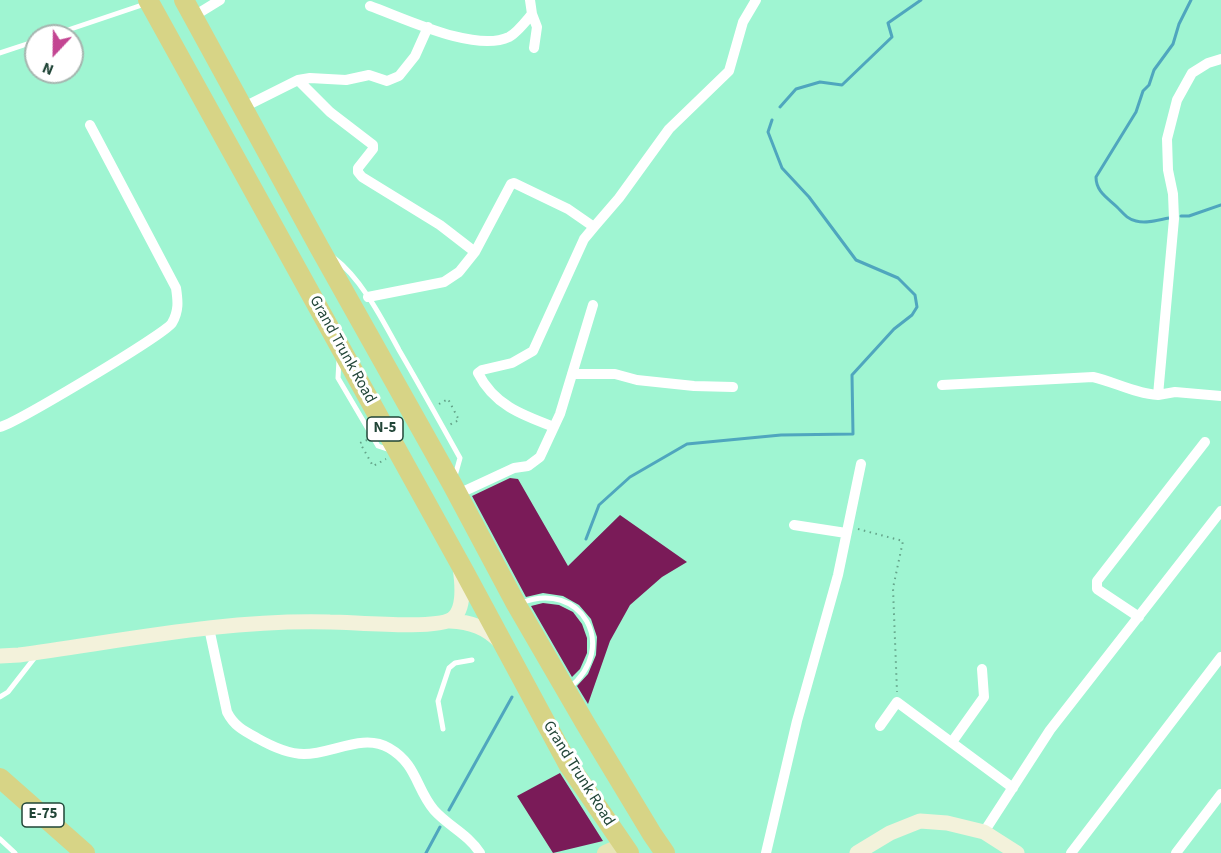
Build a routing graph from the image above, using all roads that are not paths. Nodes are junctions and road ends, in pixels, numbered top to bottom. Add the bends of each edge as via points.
1 (176, 0) edge
2 (220, 0) edge
3 (530, 0) edge
4 (756, 0) edge
5 (149, 1) edge
6 (370, 6) dead end
7 (189, 8) edge
8 (532, 14) junction
9 (84, 24) edge
10 (428, 27) junction
11 (24, 45) edge
12 (534, 48) dead end
13 (0, 53) edge
14 (1221, 59) edge
15 (298, 80) junction
16 (201, 94) junction
17 (244, 107) junction
18 (90, 125) dead end
19 (280, 174) junction
20 (594, 227) junction
21 (319, 247) junction
22 (475, 252) junction
23 (291, 258) junction
24 (368, 297) junction
25 (593, 305) dead end
26 (572, 374) junction
27 (942, 385) dead end
28 (733, 387) dead end
29 (1158, 395) junction
30 (1221, 396) edge
31 (0, 427) edge
32 (554, 427) junction
33 (1205, 442) dead end
34 (861, 464) dead end
35 (455, 489) junction
36 (1221, 511) edge
37 (794, 525) dead end
38 (846, 530) junction
39 (459, 562) junction
40 (516, 604) junction
41 (1139, 618) junction
42 (450, 621) junction
43 (209, 628) junction
44 (504, 646) junction
45 (39, 652) junction
46 (0, 656) edge
47 (1221, 657) edge
48 (472, 660) dead end
49 (982, 669) dead end
50 (566, 690) junction
51 (0, 697) edge
52 (880, 726) dead end
53 (443, 729) dead end
54 (952, 742) junction
55 (0, 777) edge
56 (1013, 788) junction
57 (1221, 794) edge
58 (984, 832) junction
59 (652, 834) junction
60 (0, 839) edge
61 (626, 849) edge
62 (15, 853) edge
63 (85, 853) edge
64 (480, 853) edge
65 (605, 853) edge
66 (665, 853) edge
67 (672, 853) edge
68 (766, 853) edge
69 (857, 853) edge
70 (1017, 853) edge
71 (1071, 853) edge
72 (1176, 853) edge

1 - 16 highway via 222,84 218,99
2 - 7 street
3 - 8 street
4 - 20 street via 743,22 729,71 669,129
5 - 9 lane
5 - 16 highway, Grand Trunk Road / N-5
6 - 10 street
7 - 17 highway, Grand Trunk Road / N-5
8 - 10 street via 511,37 489,42 466,40
8 - 12 street via 537,27
10 - 15 street via 416,56 393,79 369,75 345,80
11 - 13 lane
14 - 29 street via 1192,73 1177,100 1167,138 1173,219
15 - 17 street
15 - 22 street via 330,112 373,145 358,168 362,177 440,225
16 - 23 highway, Grand Trunk Road / N-5
17 - 19 highway, Grand Trunk Road / N-5
18 - 31 street via 176,288 179,305 171,325 163,331
19 - 21 highway, Grand Trunk Road / N-5
19 - 23 highway via 252,144 245,148 252,176 293,245
20 - 22 street via 568,208 514,183
20 - 32 street via 584,240 533,351 512,363 478,373 500,402
21 - 24 lane via 342,264
21 - 35 highway, Grand Trunk Road / N-5
22 - 24 street via 459,272 444,282
23 - 39 highway, Grand Trunk Road / N-5
24 - 35 lane via 460,458
25 - 26 street
26 - 28 street via 615,374 649,381
26 - 32 street
27 - 29 street via 1093,377 1143,394
29 - 30 street via 1175,392
32 - 35 street via 540,457 528,466
33 - 41 street via 1096,581 1097,589
34 - 38 street
35 - 40 highway, Grand Trunk Road / N-5
36 - 41 street
37 - 38 street
38 - 68 street via 838,575 797,721
39 - 42 street via 460,601 458,614
39 - 44 highway, Grand Trunk Road / N-5
40 - 50 highway, Grand Trunk Road / N-5
40 - 50 lane via 535,597 555,597 573,606 587,621 593,640 592,660 582,678
41 - 56 street via 1050,730
42 - 43 street via 293,621
42 - 44 street via 475,624
43 - 45 street
43 - 64 street via 232,723 275,748 304,754 370,741 389,748 410,766 433,809 473,842
44 - 61 highway, Grand Trunk Road / N-5 via 568,764
45 - 46 street
45 - 51 lane
47 - 71 street
48 - 53 lane via 448,668 438,701
49 - 54 street via 984,697
50 - 59 highway, Grand Trunk Road / N-5
52 - 54 street via 897,702
54 - 56 street
55 - 63 highway, E-75
56 - 58 street
57 - 72 street
58 - 69 street via 920,821
58 - 70 street
59 - 66 highway, Grand Trunk Road / N-5
59 - 67 street
60 - 62 lane
61 - 65 main road

